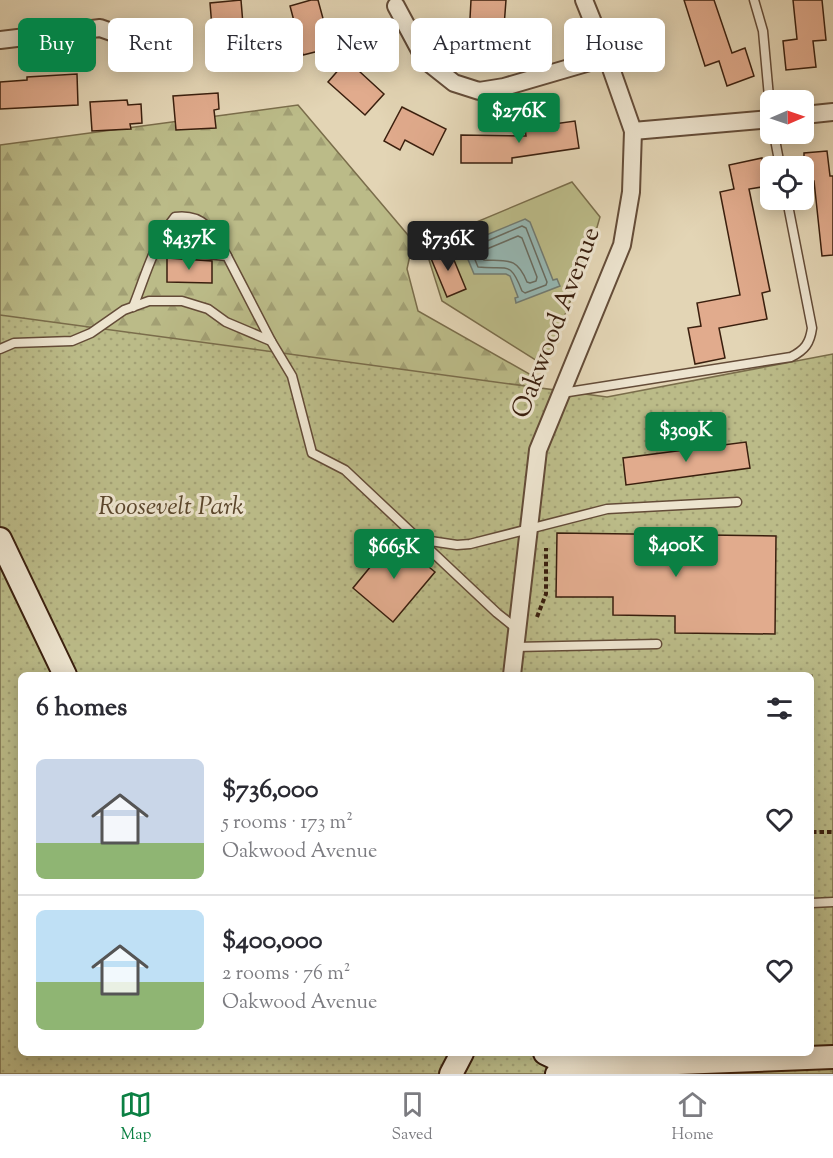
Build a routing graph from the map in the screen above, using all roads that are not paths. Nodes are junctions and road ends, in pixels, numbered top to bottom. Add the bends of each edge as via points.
1 (584, 0) edge
2 (754, 0) edge
3 (396, 6) dead end
4 (591, 18) edge
5 (108, 31) edge
6 (0, 40) edge
7 (564, 70) edge
8 (612, 72) edge
9 (768, 90) edge
10 (833, 111) edge
11 (814, 114) edge
12 (760, 120) edge
13 (633, 131) junction
14 (789, 210) edge
15 (156, 249) junction
16 (227, 256) junction
17 (133, 307) junction
18 (271, 341) junction
19 (0, 349) edge
20 (561, 393) junction
21 (737, 502) dead end
22 (529, 530) junction
23 (0, 539) edge
24 (417, 539) junction
25 (517, 629) junction
26 (657, 644) dead end
27 (515, 647) junction
28 (64, 672) edge
29 (512, 672) edge
30 (833, 902) edge
31 (814, 903) edge
32 (460, 1056) edge
33 (550, 1056) edge
34 (833, 1057) edge
35 (571, 1069) edge
36 (451, 1074) edge

1 - 4 street, Oakwood Avenue
2 - 9 lane via 763,31
3 - 7 street via 425,60 454,83 479,91
5 - 6 street via 100,28
8 - 13 street, Oakwood Avenue
10 - 11 street
12 - 13 street
13 - 20 street, Oakwood Avenue via 631,192 622,245
14 - 20 lane via 812,328 802,352 791,357
15 - 16 lane
15 - 16 lane via 175,217 183,216 198,219 214,231
15 - 17 lane
16 - 18 lane
17 - 18 lane via 149,301 182,301 208,309 226,322
17 - 19 lane via 72,341 14,343
18 - 24 lane via 292,376 312,453 345,470
20 - 22 street, Oakwood Avenue via 538,450
21 - 22 lane via 607,509
22 - 24 lane via 470,544
22 - 25 street, Oakwood Avenue
23 - 28 street
24 - 25 lane
25 - 27 street, Oakwood Avenue
26 - 27 lane
27 - 29 street, Oakwood Avenue
30 - 31 lane
32 - 36 street
33 - 35 street
34 - 35 street

